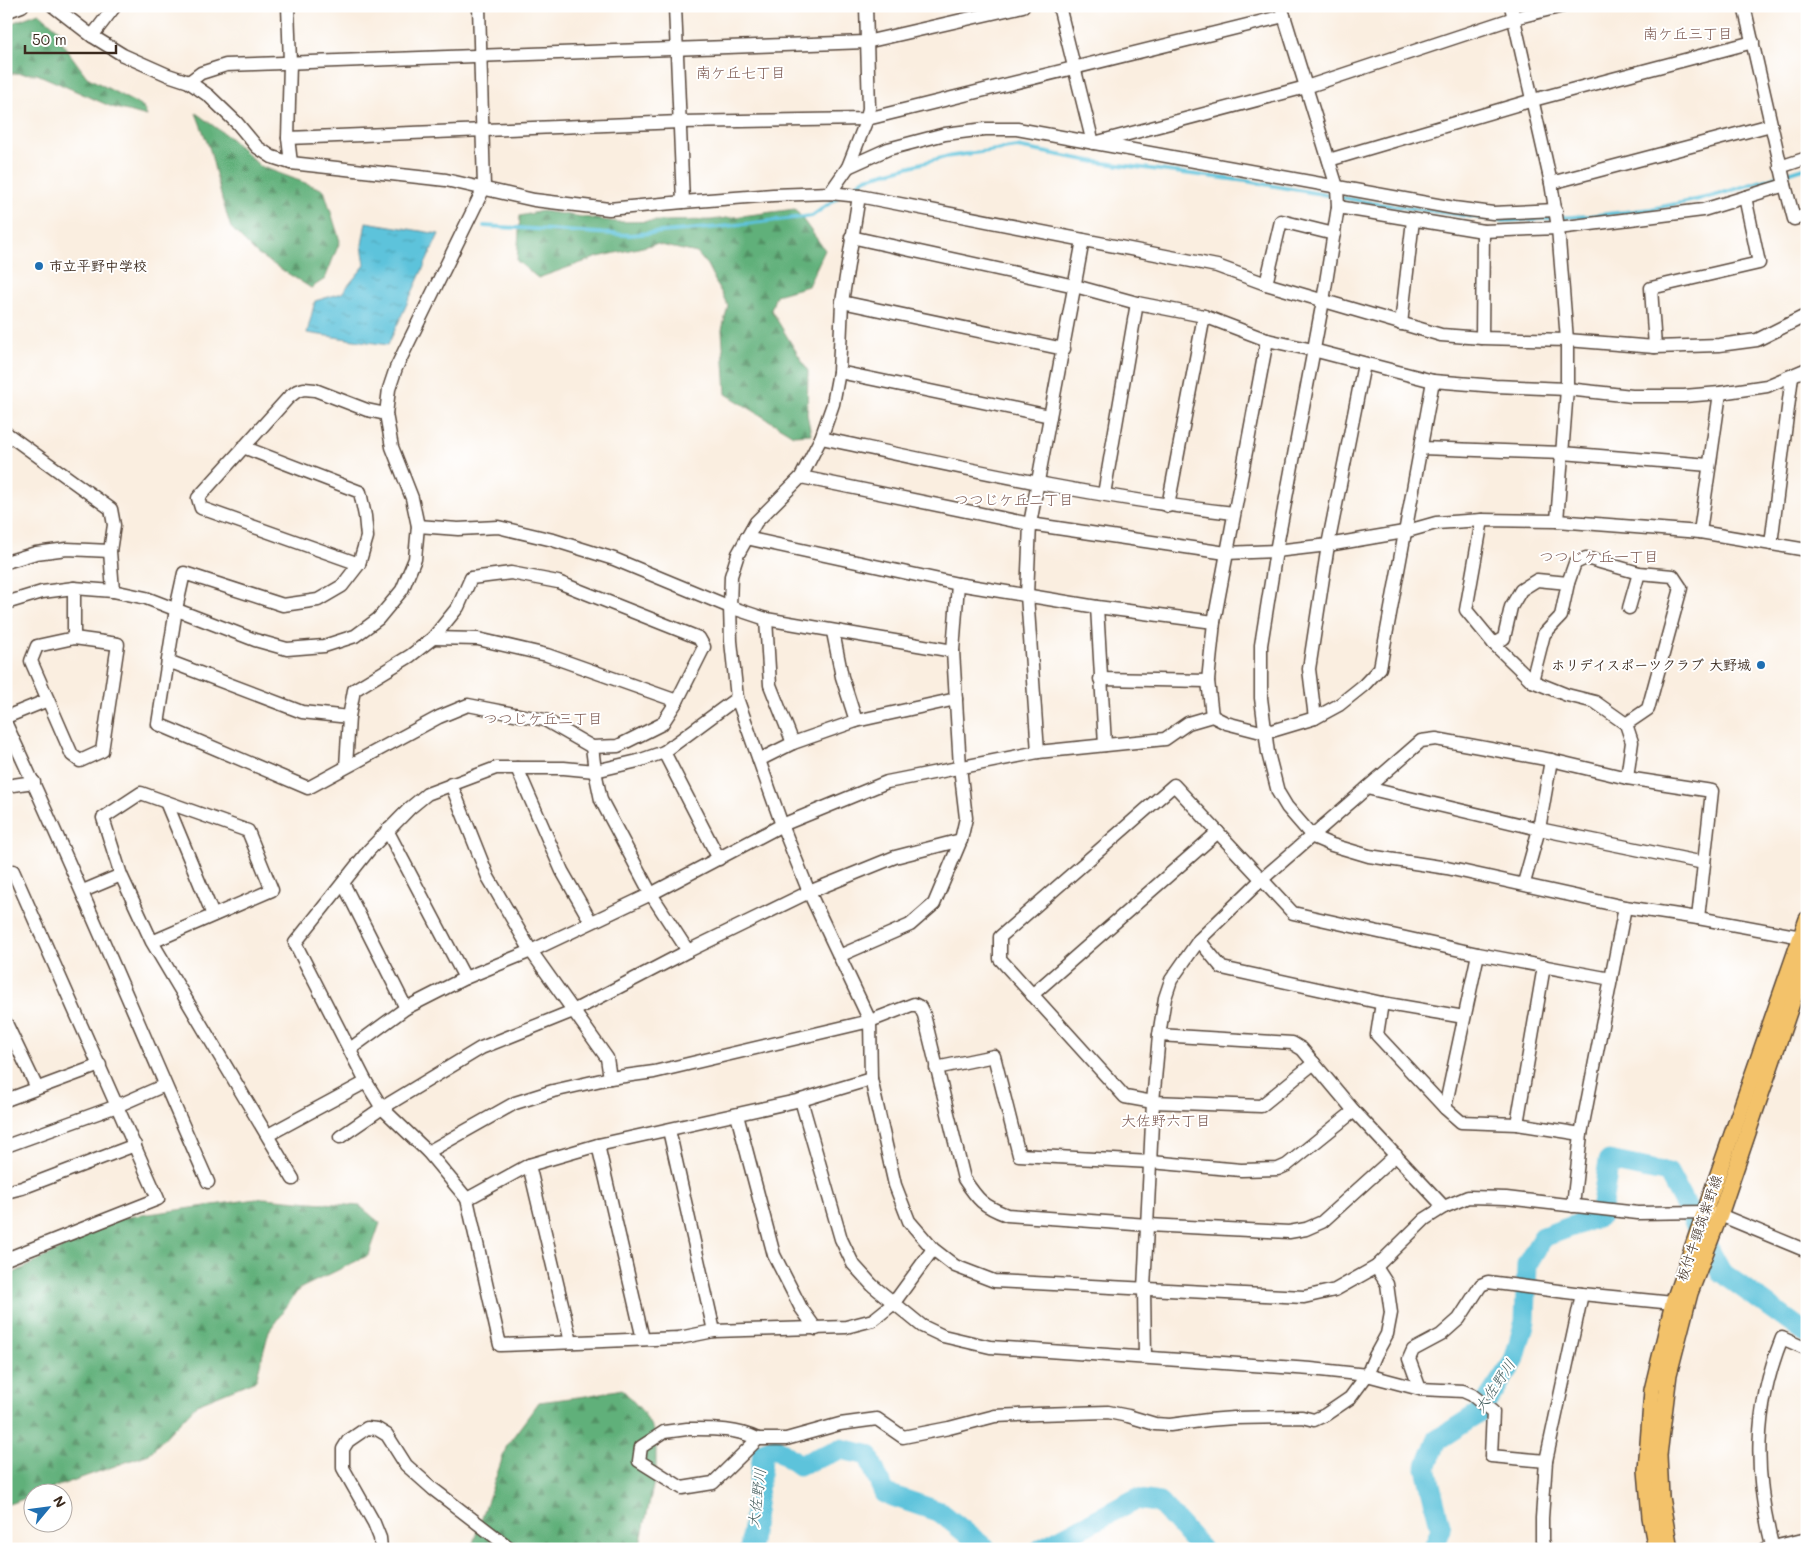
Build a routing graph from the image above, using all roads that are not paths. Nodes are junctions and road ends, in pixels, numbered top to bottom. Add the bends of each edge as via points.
1 (22, 6) edge
2 (53, 6) edge
3 (115, 6) edge
4 (288, 6) edge
5 (479, 6) edge
6 (675, 6) edge
7 (866, 6) edge
8 (1023, 6) edge
9 (1059, 6) edge
10 (1563, 6) edge
11 (1744, 6) edge
12 (1283, 11) edge
13 (6, 12) edge
14 (1512, 12) edge
15 (92, 36) junction
16 (866, 42) junction
17 (1753, 42) junction
18 (676, 48) junction
19 (481, 56) junction
20 (290, 63) junction
21 (1075, 69) junction
22 (189, 82) junction
23 (1306, 87) junction
24 (1533, 100) junction
25 (868, 119) junction
26 (680, 122) junction
27 (1771, 125) junction
28 (482, 130) junction
29 (288, 138) junction
30 (1093, 143) junction
31 (1807, 158) edge
32 (1329, 160) junction
33 (291, 163) junction
34 (848, 167) junction
35 (1780, 167) junction
36 (1551, 183) junction
37 (1785, 185) junction
38 (1337, 187) junction
39 (484, 188) junction
40 (830, 193) junction
41 (859, 196) junction
42 (1745, 197) junction
43 (683, 202) junction
44 (1338, 207) junction
45 (1556, 210) junction
46 (1807, 215) edge
47 (1413, 220) junction
48 (1558, 228) junction
49 (1483, 231) junction
50 (1334, 234) junction
51 (851, 237) junction
52 (1083, 240) junction
53 (1266, 284) junction
54 (1075, 286) junction
55 (1323, 301) junction
56 (842, 302) junction
57 (1137, 303) junction
58 (1807, 315) edge
59 (1204, 316) junction
60 (1401, 324) junction
61 (1482, 338) junction
62 (1267, 340) junction
63 (1566, 340) junction
64 (1655, 347) junction
65 (1064, 349) junction
66 (1313, 350) junction
67 (1364, 364) junction
68 (1807, 369) edge
69 (838, 372) junction
70 (1792, 376) junction
71 (1433, 381) junction
72 (1567, 389) junction
73 (1720, 393) junction
74 (386, 414) junction
75 (1050, 416) junction
76 (6, 433) edge
77 (821, 438) junction
78 (243, 447) junction
79 (1421, 448) junction
80 (1563, 453) junction
81 (1709, 465) junction
82 (801, 477) junction
83 (1038, 484) junction
84 (1104, 494) junction
85 (1168, 506) junction
86 (1234, 513) junction
87 (1482, 520) junction
88 (1558, 521) junction
89 (1030, 524) junction
90 (418, 526) junction
91 (1404, 532) junction
92 (1700, 532) junction
93 (746, 538) junction
94 (1771, 544) junction
95 (1328, 545) junction
96 (1807, 550) edge
97 (110, 551) junction
98 (1276, 551) junction
99 (1226, 553) junction
100 (6, 562) edge
101 (359, 564) junction
102 (1639, 573) junction
103 (1568, 583) junction
104 (958, 584) junction
105 (74, 588) junction
106 (113, 591) junction
107 (1028, 595) junction
108 (6, 603) edge
109 (730, 607) junction
110 (1097, 607) junction
111 (1629, 608) dead end
112 (176, 610) junction
113 (766, 619) junction
114 (1214, 622) junction
115 (833, 632) junction
116 (74, 638) junction
117 (433, 638) junction
118 (1494, 644) junction
119 (953, 651) junction
120 (168, 661) junction
121 (1100, 679) junction
122 (1208, 681) junction
123 (1532, 681) junction
124 (737, 698) junction
125 (956, 699) junction
126 (48, 700) junction
127 (677, 701) junction
128 (1212, 716) junction
129 (6, 717) edge
130 (349, 717) junction
131 (1315, 718) junction
132 (856, 722) junction
133 (6, 724) edge
134 (1626, 724) junction
135 (1264, 733) junction
136 (793, 743) junction
137 (1106, 745) junction
138 (592, 747) junction
139 (664, 752) junction
140 (1038, 752) junction
141 (759, 760) junction
142 (1551, 760) junction
143 (346, 767) junction
144 (960, 767) junction
145 (517, 768) junction
146 (595, 771) junction
147 (1627, 778) junction
148 (34, 782) junction
149 (451, 784) junction
150 (6, 786) edge
151 (1367, 788) junction
152 (166, 802) junction
153 (782, 825) junction
154 (1538, 829) junction
155 (387, 830) junction
156 (1218, 832) junction
157 (1313, 837) junction
158 (961, 840) junction
159 (719, 859) junction
160 (1704, 863) junction
161 (6, 871) edge
162 (121, 875) junction
163 (1261, 880) junction
164 (343, 883) junction
165 (1524, 884) junction
166 (83, 892) junction
167 (809, 892) junction
168 (651, 894) junction
169 (1625, 907) junction
170 (213, 915) junction
171 (1698, 918) junction
172 (1807, 919) edge
173 (591, 922) junction
174 (1804, 937) edge
175 (1199, 940) junction
176 (152, 942) junction
177 (531, 950) junction
178 (688, 951) junction
179 (1478, 954) junction
180 (839, 956) junction
181 (1807, 959) edge
182 (1544, 966) junction
183 (465, 978) junction
184 (1611, 979) junction
185 (1032, 995) junction
186 (1382, 1003) junction
187 (406, 1008) junction
188 (573, 1011) junction
189 (1464, 1016) junction
190 (870, 1021) junction
191 (6, 1023) edge
192 (1159, 1034) junction
193 (350, 1049) junction
194 (1314, 1063) junction
195 (100, 1066) junction
196 (936, 1068) junction
197 (610, 1078) junction
198 (871, 1079) junction
199 (366, 1082) junction
200 (165, 1085) junction
201 (37, 1088) junction
202 (6, 1100) edge
203 (801, 1100) junction
204 (1153, 1102) junction
205 (117, 1106) junction
206 (382, 1108) junction
207 (1445, 1108) junction
208 (1354, 1111) junction
209 (738, 1114) junction
210 (1518, 1124) junction
211 (668, 1130) junction
212 (1581, 1134) junction
213 (268, 1135) junction
214 (340, 1137) dead end
215 (135, 1145) junction
216 (598, 1145) junction
217 (6, 1146) edge
218 (428, 1152) junction
219 (1396, 1155) junction
220 (1151, 1162) junction
221 (529, 1165) junction
222 (293, 1179) dead end
223 (208, 1182) dead end
224 (6, 1192) edge
225 (467, 1199) junction
226 (1444, 1207) junction
227 (1576, 1207) junction
228 (1704, 1212) junction
229 (1720, 1215) junction
230 (1148, 1225) junction
231 (933, 1249) junction
232 (1807, 1251) edge
233 (6, 1259) edge
234 (1376, 1267) junction
235 (1144, 1289) junction
236 (1582, 1294) junction
237 (1673, 1303) junction
238 (893, 1304) junction
239 (816, 1329) junction
240 (714, 1331) junction
241 (643, 1339) junction
242 (571, 1342) junction
243 (1807, 1349) edge
244 (1145, 1357) junction
245 (1367, 1375) junction
246 (1420, 1389) junction
247 (758, 1439) junction
248 (1546, 1461) junction
249 (1807, 1539) edge
250 (1770, 1548) edge
251 (382, 1549) edge
252 (512, 1549) edge
253 (1544, 1549) edge
254 (1656, 1549) edge
255 (1670, 1549) edge

1 - 13 street
2 - 15 street
3 - 15 street
4 - 20 street
5 - 19 street
6 - 18 street
7 - 16 street
8 - 16 street
9 - 21 street
10 - 14 street
11 - 17 street
12 - 21 street
12 - 23 street
14 - 23 street
14 - 24 street
15 - 22 street via 123,55
16 - 18 street
16 - 25 street
17 - 24 street
17 - 27 street
18 - 19 street
18 - 26 street
19 - 20 street
19 - 28 street
20 - 22 street via 226,65 200,73
20 - 29 street
21 - 25 street
21 - 30 street
22 - 33 street via 209,96 257,147 272,157
23 - 30 street
23 - 32 street
24 - 32 street
24 - 36 street
25 - 26 street
25 - 34 street
26 - 28 street
26 - 43 street
27 - 35 street
27 - 36 street
28 - 29 street
28 - 39 street
29 - 33 street
30 - 34 street via 1017,129 945,134 888,149
30 - 38 street
31 - 35 street
32 - 38 street
33 - 39 street via 446,180
34 - 40 street
35 - 37 street
36 - 45 street
37 - 42 street
37 - 46 street via 1794,219
38 - 44 street
38 - 45 street via 1493,213
39 - 43 street via 534,200 609,209
39 - 74 street via 396,368
40 - 41 street
40 - 43 street
41 - 51 street
41 - 52 street
42 - 48 street via 1702,210
42 - 64 street via 1759,263 1651,288
44 - 47 street
44 - 50 street
45 - 48 street
47 - 49 street
47 - 60 street
48 - 49 street
48 - 63 street
49 - 61 street
50 - 53 street via 1281,221
50 - 55 street
51 - 54 street
51 - 56 street
52 - 53 street via 1217,266
52 - 54 street
53 - 55 street
54 - 57 street
54 - 65 street
55 - 60 street
55 - 66 street
56 - 65 street
56 - 69 street
57 - 59 street
57 - 84 street
58 - 64 street via 1757,340
59 - 62 street
59 - 85 street
60 - 61 street via 1441,335
61 - 63 street
62 - 66 street
62 - 86 street
63 - 64 street
63 - 72 street
65 - 75 street
66 - 67 street
66 - 98 street
67 - 71 street
67 - 95 street
68 - 70 street
69 - 75 street
69 - 77 street via 833,404
70 - 73 street via 1767,386
70 - 94 street
71 - 72 street
71 - 79 street
72 - 73 street via 1632,396
72 - 80 street
73 - 81 street
74 - 78 street via 304,389 288,398
74 - 90 street via 392,447 412,498
75 - 83 street
76 - 97 street via 111,509 114,525
77 - 82 street
77 - 83 street
78 - 101 street via 360,492 367,537
78 - 101 street via 198,498 201,508
79 - 80 street
79 - 91 street
80 - 81 street
80 - 88 street
81 - 92 street
82 - 89 street
82 - 93 street via 756,522
83 - 84 street
83 - 89 street
84 - 85 street
85 - 86 street
86 - 99 street
87 - 88 street
87 - 91 street via 1436,523
87 - 118 street via 1466,610
88 - 92 street
89 - 99 street
89 - 107 street
90 - 109 street via 458,530 498,527 553,540 614,559
90 - 112 street via 415,559 402,590 378,619 355,636 324,646 287,650
91 - 95 street
91 - 131 street via 1380,668 1339,705
92 - 94 street
93 - 104 street
93 - 109 street via 731,576
94 - 96 street
95 - 98 street
95 - 131 street via 1309,669
97 - 100 street via 67,549 36,553
97 - 106 street
98 - 99 street
98 - 135 street via 1261,645
99 - 114 street
101 - 112 street via 342,586 318,600 282,605 184,572
102 - 103 street via 1586,558 1575,563
102 - 111 street
102 - 134 street via 1673,576 1681,588 1648,709
103 - 118 street via 1538,580 1521,590 1511,607 1504,638
103 - 123 street via 1561,616 1544,634
104 - 107 street
104 - 119 street
105 - 106 street
105 - 108 street via 42,592
105 - 116 street
106 - 112 street via 146,598
107 - 110 street
107 - 140 street
109 - 113 street
109 - 124 street
110 - 114 street
110 - 121 street
112 - 120 street
113 - 115 street
113 - 136 street via 770,685
114 - 122 street
115 - 119 street
115 - 132 street
116 - 126 street via 37,646 31,661
116 - 126 street via 118,644 102,751 80,761 72,755
117 - 127 street via 478,639 547,655
117 - 127 street via 458,607 471,578 511,572 558,582 699,638 704,647
117 - 130 street via 354,690
118 - 123 street
119 - 125 street
120 - 130 street via 302,712
120 - 143 street via 158,724 308,788
121 - 122 street
121 - 137 street
122 - 128 street
123 - 134 street via 1595,702
124 - 139 street
124 - 141 street
125 - 132 street
125 - 144 street
126 - 129 street
127 - 138 street via 662,724 618,746
128 - 135 street
128 - 137 street via 1188,723 1165,739
130 - 143 street
131 - 135 street
132 - 136 street
133 - 148 street
134 - 147 street via 1632,742
135 - 157 street via 1278,792 1287,808
136 - 141 street
137 - 140 street
138 - 143 street via 545,720 468,705
138 - 146 street
139 - 146 street
139 - 159 street
140 - 144 street
141 - 153 street
142 - 147 street
142 - 151 street via 1436,739 1421,741
142 - 154 street
144 - 153 street via 887,782
144 - 158 street via 966,818
145 - 146 street
145 - 149 street via 496,768
145 - 173 street via 562,871
146 - 168 street via 601,800
147 - 160 street via 1712,791
148 - 150 street
148 - 166 street
149 - 155 street via 427,794
149 - 177 street via 488,877
151 - 154 street
151 - 157 street
152 - 162 street via 141,793 103,818
152 - 170 street
152 - 170 street via 248,831 272,890
153 - 159 street
153 - 167 street
154 - 160 street
154 - 165 street
155 - 164 street
155 - 183 street
156 - 163 street
156 - 185 street
156 - 185 street via 1174,786 1084,862 1000,937 1000,960
157 - 163 street
157 - 165 street via 1369,856
158 - 167 street via 895,857
158 - 180 street via 934,904 910,925
159 - 168 street
160 - 171 street
161 - 195 street via 14,871
162 - 166 street
162 - 176 street
163 - 175 street
163 - 179 street via 1293,913
164 - 187 street
164 - 193 street via 295,943
165 - 169 street
166 - 200 street
167 - 178 street
167 - 180 street
168 - 173 street
168 - 178 street
169 - 171 street
169 - 184 street
170 - 176 street
171 - 174 street
172 - 174 main road, 板付牛頸筑紫野線
173 - 177 street
174 - 228 main road, 板付牛頸筑紫野線
175 - 186 street via 1222,968
175 - 192 street via 1171,980
176 - 213 street
177 - 183 street
177 - 188 street
178 - 188 street
179 - 182 street
179 - 189 street
180 - 190 street
181 - 229 main road, 板付牛頸筑紫野線
182 - 184 street
182 - 210 street
183 - 187 street
184 - 212 street
185 - 204 street via 1125,1097
186 - 189 street
186 - 207 street via 1377,1035
187 - 193 street
188 - 197 street via 607,1058
188 - 206 street via 481,1048
189 - 207 street
190 - 196 street via 914,1004 920,1007
190 - 197 street via 654,1072
190 - 198 street
191 - 201 street
192 - 194 street via 1292,1043
192 - 204 street
193 - 199 street
194 - 204 street via 1261,1106
194 - 208 street
195 - 201 street
195 - 205 street
196 - 220 street via 994,1056 1019,1155
196 - 230 street via 964,1179 988,1208 1007,1215
197 - 218 street via 515,1103
198 - 203 street
198 - 231 street via 895,1185 909,1221
199 - 206 street
199 - 213 street
200 - 205 street
200 - 223 street
201 - 202 street
203 - 209 street
203 - 238 street via 841,1239 853,1264
204 - 220 street
205 - 215 street
205 - 217 street
206 - 214 street
206 - 218 street
207 - 210 street via 1461,1122
208 - 219 street
208 - 220 street via 1278,1169 1242,1170
209 - 211 street
209 - 239 street via 774,1255 801,1308
210 - 212 street
211 - 216 street
211 - 240 street
212 - 227 street
213 - 222 street
215 - 224 street
215 - 233 street via 158,1199
216 - 221 street
216 - 241 street
218 - 225 street
219 - 226 street
219 - 230 street via 1322,1222 1306,1229 1289,1232
220 - 230 street
221 - 225 street
221 - 242 street
225 - 242 street via 500,1344
226 - 227 street via 1468,1197 1506,1198
226 - 234 street via 1425,1219
227 - 228 street via 1638,1213
228 - 229 street
228 - 237 main road, 板付牛頸筑紫野線
229 - 232 street
229 - 255 main road, 板付牛頸筑紫野線 via 1690,1293 1669,1374 1659,1455 1661,1498
230 - 235 street
231 - 235 street via 955,1266 994,1280
231 - 238 street
234 - 235 street via 1335,1290 1304,1297
234 - 245 street via 1388,1284 1391,1313 1387,1334
235 - 244 street
236 - 237 street
236 - 246 street via 1488,1282 1482,1285 1459,1319 1441,1335 1413,1350 1409,1358
236 - 248 street
237 - 254 main road, 板付牛頸筑紫野線 via 1652,1390 1646,1470
238 - 239 street via 873,1320 846,1327
238 - 244 street via 922,1326 972,1344
239 - 240 street
240 - 241 street via 679,1338
241 - 242 street
243 - 250 street via 1782,1338 1765,1390 1759,1455 1760,1486
244 - 245 street
245 - 246 street
245 - 247 street via 1350,1398 1314,1420 1302,1417 1234,1418 1170,1425 1108,1412 995,1416 903,1437 877,1419 840,1424 786,1438
246 - 248 street via 1463,1391 1493,1412 1492,1456
247 - 247 street via 745,1432 716,1428 664,1432 641,1448 639,1461 682,1488 713,1483
248 - 253 street via 1542,1518
249 - 250 street
251 - 252 street via 374,1523 343,1468 343,1449 348,1441 367,1428 387,1435 406,1465

